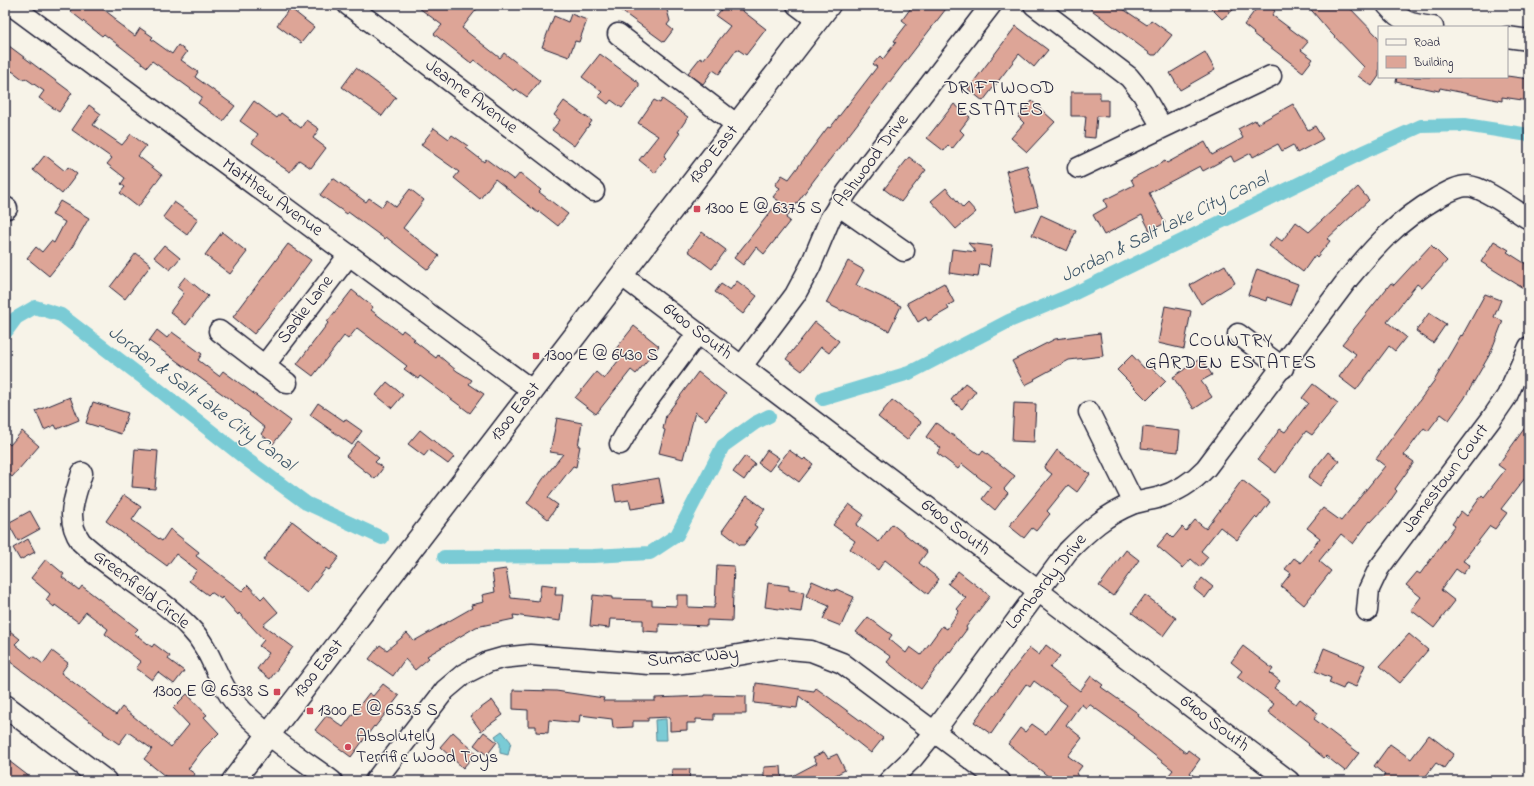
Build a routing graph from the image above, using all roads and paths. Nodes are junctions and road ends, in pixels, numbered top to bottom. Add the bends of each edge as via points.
1 (11, 5) edge
2 (348, 5) edge
3 (797, 5) edge
4 (991, 5) edge
5 (1034, 5) edge
6 (1387, 5) edge
7 (823, 13) edge
8 (1427, 26) edge
9 (618, 34) dead end
10 (1508, 37) edge
11 (1529, 40) edge
12 (1271, 76) dead end
13 (737, 125) junction
14 (1162, 127) junction
15 (1078, 168) dead end
16 (594, 191) dead end
17 (838, 205) junction
18 (1529, 219) edge
19 (904, 251) dead end
20 (349, 255) junction
21 (621, 275) junction
22 (219, 331) dead end
23 (698, 333) junction
24 (1238, 334) dead end
25 (1529, 347) edge
26 (264, 366) junction
27 (742, 366) junction
28 (1283, 368) junction
29 (287, 383) dead end
30 (533, 391) junction
31 (1089, 412) dead end
32 (620, 444) dead end
33 (82, 473) dead end
34 (1134, 503) junction
35 (1038, 591) junction
36 (1367, 611) dead end
37 (5, 706) edge
38 (934, 732) junction
39 (269, 734) junction
40 (105, 781) edge
41 (233, 781) edge
42 (332, 781) edge
43 (375, 781) edge
44 (889, 781) edge
45 (1000, 781) edge
46 (1289, 781) edge

1 - 20 street, Matthew Avenue
2 - 16 street, Jeanne Avenue
3 - 7 street
4 - 17 street, Ashwood Drive
5 - 14 street via 1129,77 1142,93
6 - 8 street via 1405,22
7 - 13 main road, 1300 East
9 - 13 street
10 - 11 street
12 - 14 street
13 - 21 main road, 1300 East
14 - 15 street
17 - 19 street
17 - 27 street, Ashwood Drive via 795,295
18 - 28 street, Lombardy Drive via 1483,191 1468,186 1460,187 1418,209 1370,251
20 - 26 street, Sadie Lane
20 - 30 street, Matthew Avenue
21 - 23 street, 6400 South
21 - 30 main road, 1300 East
22 - 26 street
23 - 27 street, 6400 South
23 - 32 street via 636,416
24 - 28 street
25 - 36 street, Jamestown Court via 1507,396 1496,413 1379,568 1369,589
26 - 29 street
27 - 35 street, 6400 South
28 - 34 street, Lombardy Drive via 1194,480 1180,490
30 - 39 main road, 1300 East
31 - 34 street
33 - 39 street, Greenfield Circle via 71,512 74,530 81,542 192,629 209,653 231,697
34 - 35 street, Lombardy Drive via 1113,512 1092,527 1068,551
35 - 38 street, Lombardy Drive
35 - 46 street, 6400 South
37 - 40 main road
38 - 43 street, Sumac Way via 851,669 811,651 778,648 698,662 649,664 516,656 488,662 454,682 436,699
38 - 44 street, Lombardy Drive via 913,758
38 - 45 street, Sumac Way
39 - 41 main road, 1300 East
39 - 42 street, Greenfield Circle

